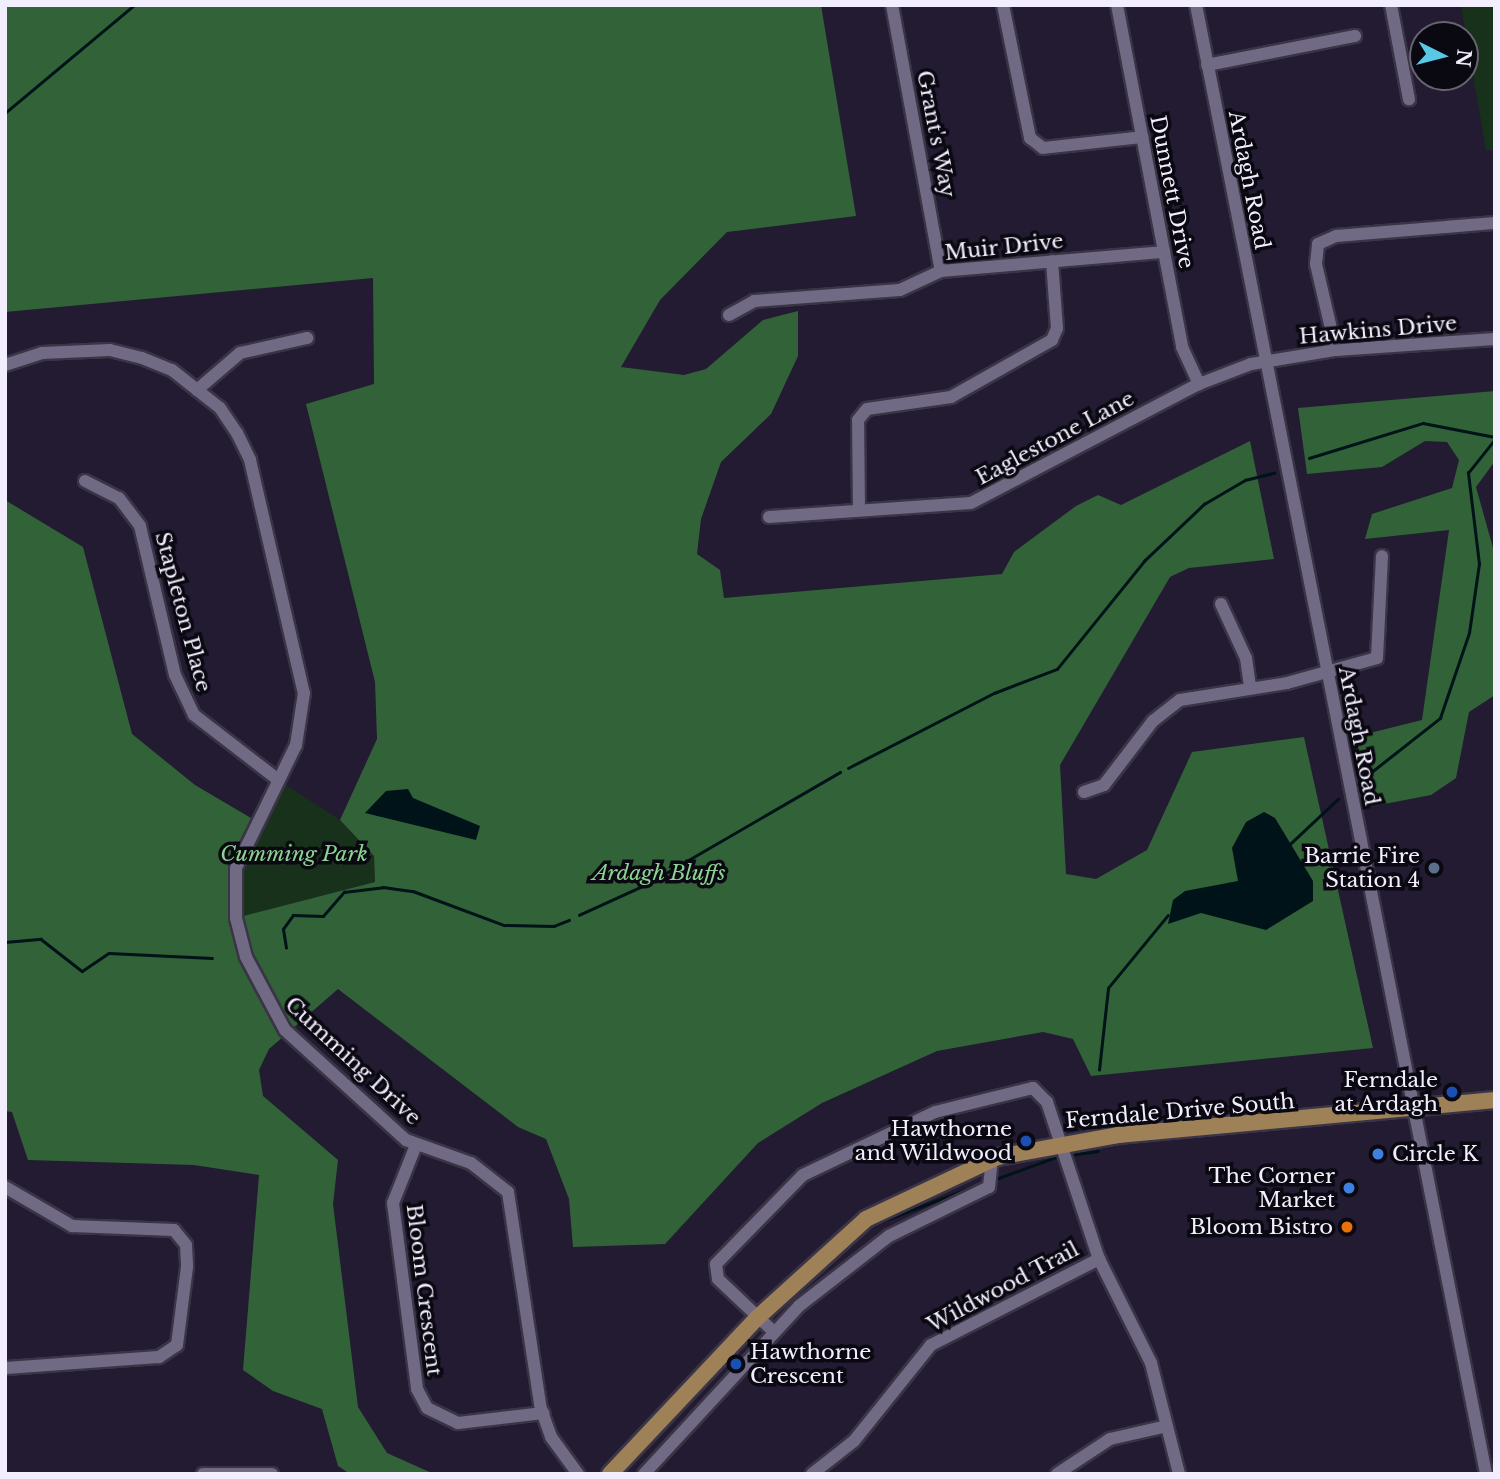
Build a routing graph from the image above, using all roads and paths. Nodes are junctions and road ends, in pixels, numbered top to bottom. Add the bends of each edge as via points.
1 (892, 5) edge
2 (1003, 5) edge
3 (1117, 5) edge
4 (1196, 5) edge
5 (1391, 5) edge
6 (1355, 36) dead end
7 (1207, 65) junction
8 (1409, 99) dead end
9 (1142, 137) junction
10 (1495, 223) edge
11 (1164, 252) junction
12 (1052, 261) junction
13 (941, 271) junction
14 (729, 315) dead end
15 (307, 338) dead end
16 (1495, 339) edge
17 (1336, 350) junction
18 (1265, 362) junction
19 (5, 365) edge
20 (1199, 384) junction
21 (197, 390) junction
22 (85, 481) dead end
23 (859, 510) junction
24 (769, 517) dead end
25 (1382, 556) dead end
26 (1221, 604) dead end
27 (1326, 669) junction
28 (1250, 688) junction
29 (277, 779) junction
30 (1084, 792) dead end
31 (1495, 1100) edge
32 (1411, 1107) junction
33 (1060, 1143) junction
34 (416, 1145) junction
35 (992, 1160) junction
36 (5, 1188) edge
37 (1099, 1259) junction
38 (757, 1318) junction
39 (774, 1332) junction
40 (5, 1368) edge
41 (542, 1413) junction
42 (1167, 1426) junction
43 (203, 1474) edge
44 (272, 1474) edge
45 (578, 1474) edge
46 (610, 1474) edge
47 (644, 1474) edge
48 (812, 1474) edge
49 (1057, 1474) edge
50 (1179, 1474) edge
51 (1486, 1474) edge

1 - 13 street, Grant's Way
2 - 9 street via 1030,138 1043,148
3 - 9 street, Dunnett Drive
4 - 7 street, Ardagh Road
5 - 8 street
6 - 7 street
7 - 18 street, Ardagh Road
9 - 11 street, Dunnett Drive
10 - 17 street via 1336,236 1318,244 1316,264
11 - 12 street, Muir Drive
11 - 20 street, Dunnett Drive via 1182,346
12 - 13 street, Muir Drive
12 - 23 street via 1058,328 1052,340 951,397 884,403 863,415
13 - 14 street, Muir Drive via 900,290 754,301
15 - 21 street via 240,353
16 - 17 street, Hawkins Drive
17 - 18 street, Hawkins Drive
18 - 20 street, Eaglestone Lane
18 - 27 street, Ardagh Road
19 - 21 street, Cumming Drive via 42,353 110,350 172,370
20 - 23 street, Eaglestone Lane via 981,499
21 - 29 street, Cumming Drive via 220,408 250,460 288,610 304,693 296,745
22 - 29 street, Stapleton Place via 118,498 140,526 175,675 194,715 216,738
23 - 24 street, Eaglestone Lane
25 - 27 street via 1380,653 1367,663
26 - 28 street via 1246,658
27 - 28 street
27 - 32 street, Ardagh Road
28 - 30 street via 1169,706 1104,785
29 - 34 street, Cumming Drive via 236,868 236,918 246,957 285,1030
31 - 32 main road, Ferndale Drive South
32 - 33 main road, Ferndale Drive South
32 - 51 street, Ardagh Road
33 - 35 main road, Ferndale Drive South
33 - 37 street, Wildwood Trail
33 - 38 street via 1047,1102 1033,1088 958,1104 803,1175 716,1264 718,1279
34 - 41 street, Cumming Drive via 471,1163 508,1192
34 - 41 street, Bloom Crescent via 397,1180 393,1205 417,1390 427,1408 458,1423
35 - 38 main road, Ferndale Drive South via 866,1219
35 - 39 street via 989,1187 867,1251
36 - 40 street via 72,1226 174,1230 186,1245 187,1268 177,1345 159,1357
37 - 42 street, Wildwood Trail via 1150,1363
37 - 48 street, Wildwood Trail via 931,1345 854,1441
38 - 39 street
38 - 46 main road, Ferndale Drive South
39 - 47 street
41 - 45 street, Cumming Drive via 551,1437
42 - 49 street via 1110,1439
42 - 50 street, Wildwood Trail
43 - 44 street via 266,1469

